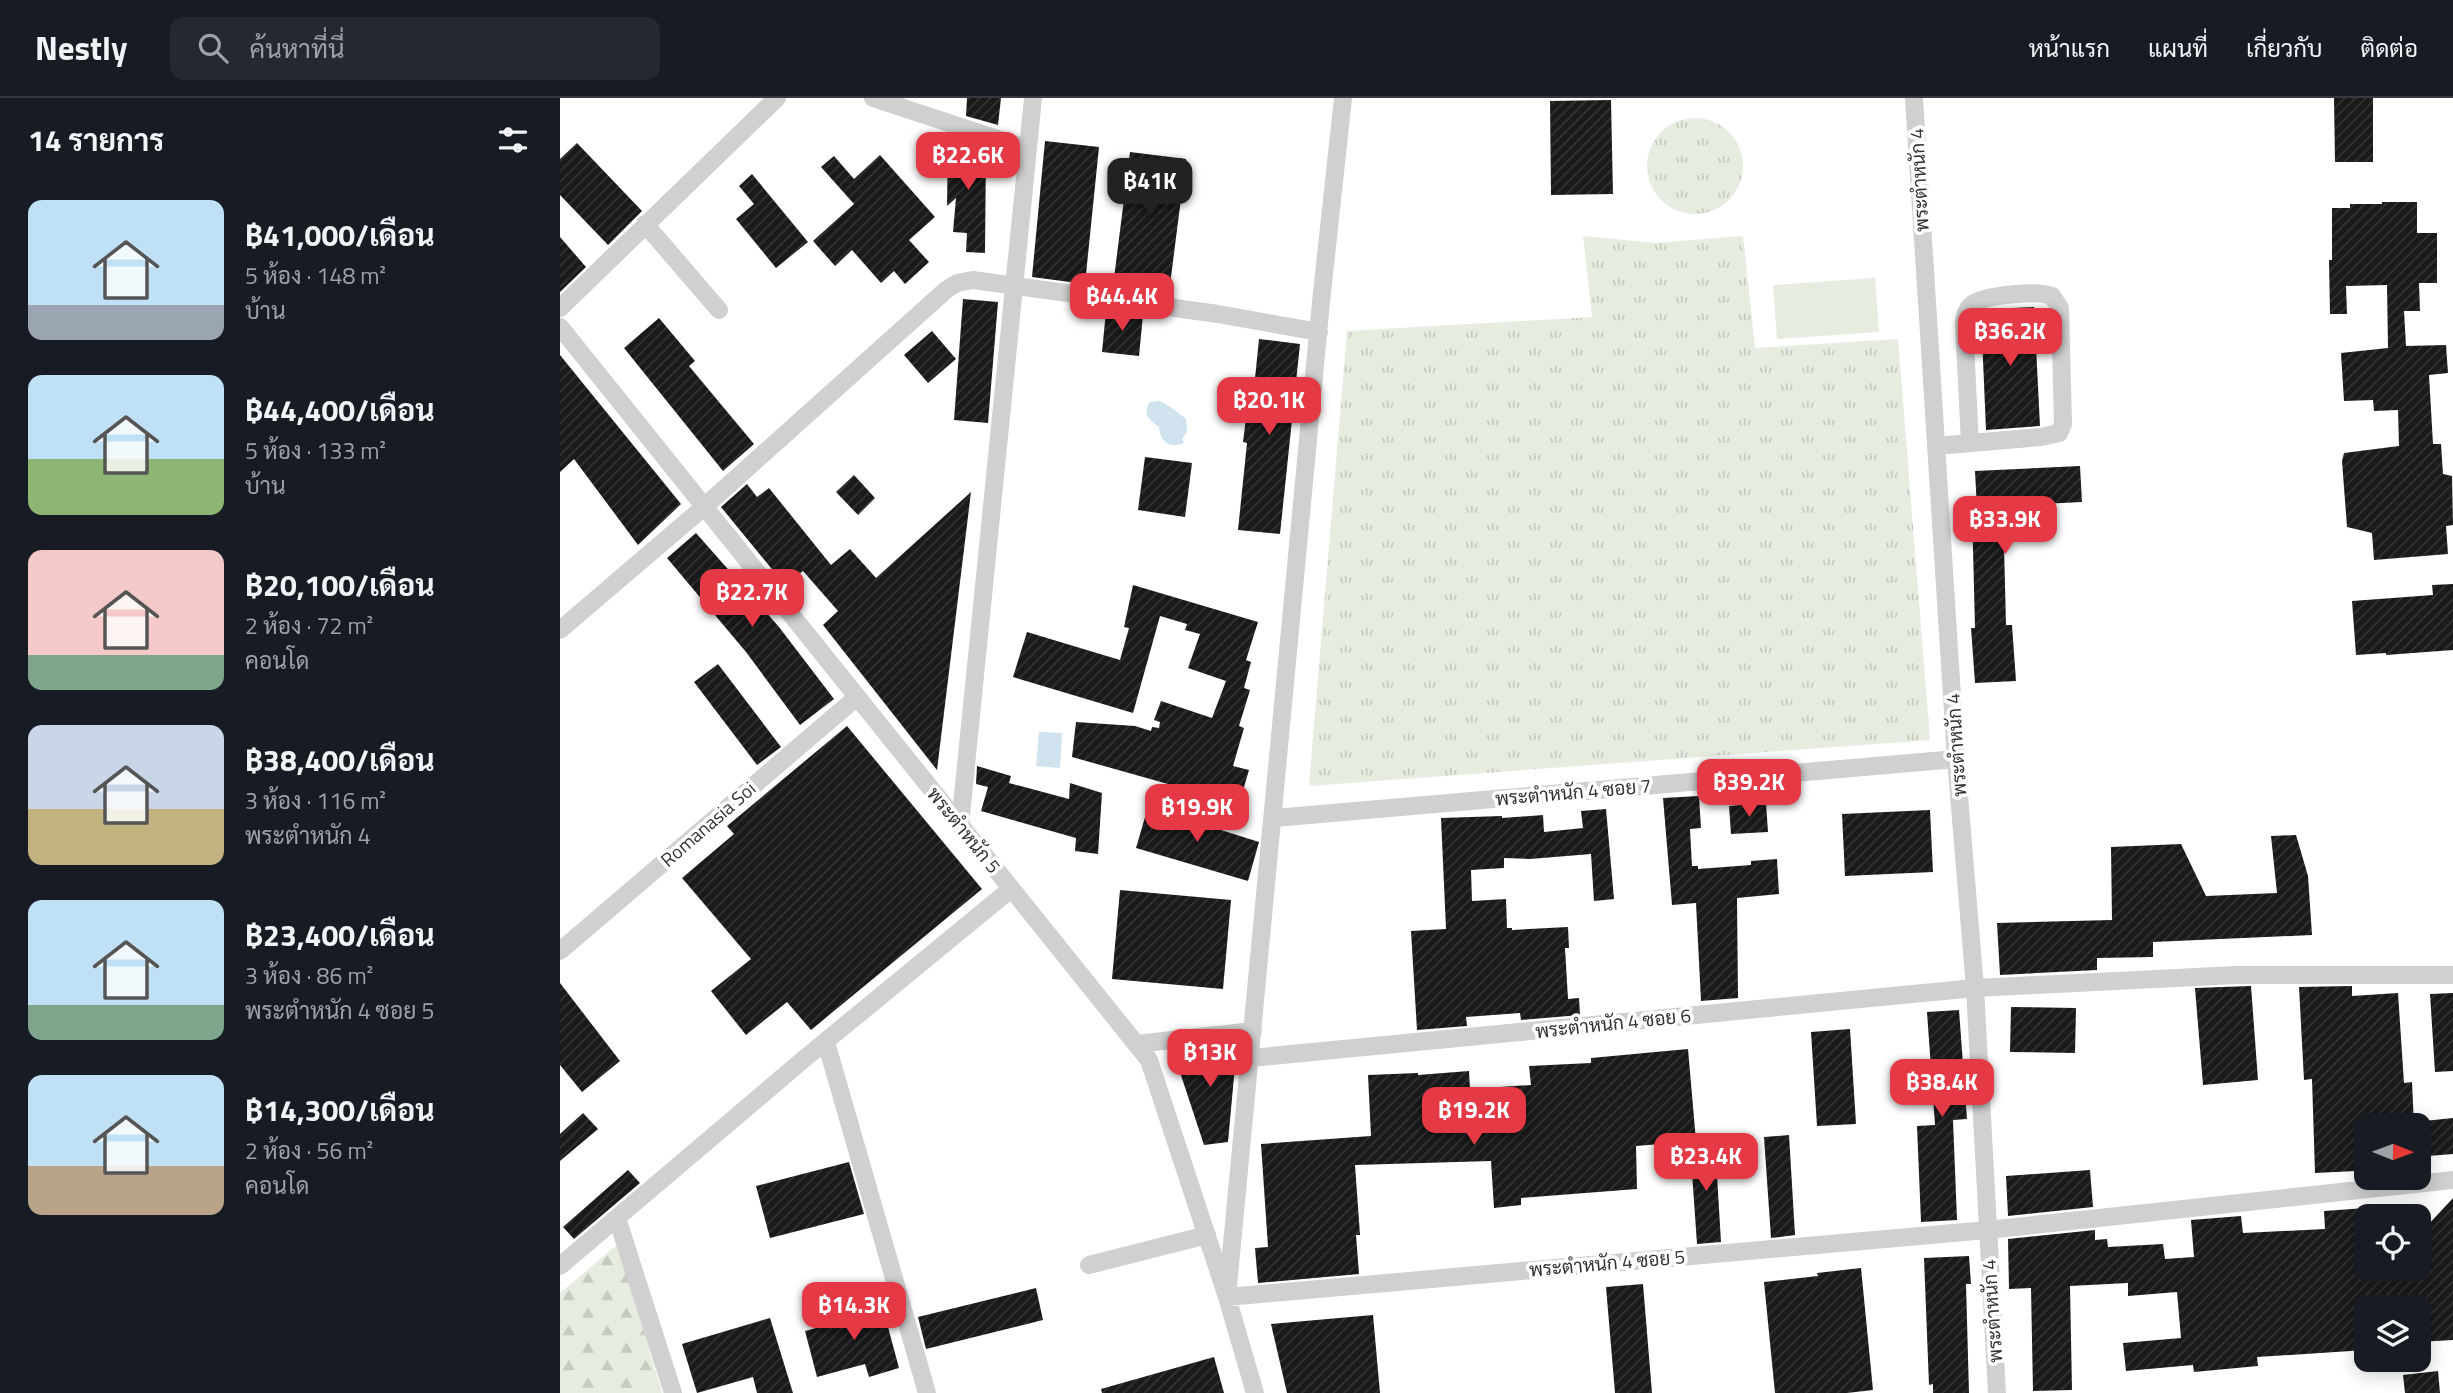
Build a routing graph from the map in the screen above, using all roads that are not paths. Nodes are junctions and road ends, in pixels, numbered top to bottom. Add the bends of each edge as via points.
1 (777, 98) edge
2 (873, 98) edge
3 (1033, 98) edge
4 (1343, 98) edge
5 (1914, 98) edge
6 (1028, 149) junction
7 (645, 224) junction
8 (1014, 285) junction
9 (560, 308) edge
10 (719, 310) dead end
11 (560, 327) edge
12 (1319, 332) junction
13 (1970, 443) junction
14 (1936, 446) junction
15 (704, 507) junction
16 (560, 630) edge
17 (857, 697) junction
18 (1956, 759) junction
19 (1274, 818) junction
20 (960, 825) junction
21 (1011, 889) junction
22 (560, 951) edge
23 (2453, 975) edge
24 (1975, 988) junction
25 (1253, 1031) junction
26 (826, 1042) junction
27 (1136, 1044) junction
28 (1251, 1058) junction
29 (2453, 1180) edge
30 (617, 1218) junction
31 (1987, 1230) junction
32 (1206, 1235) junction
33 (563, 1257) edge
34 (1089, 1265) dead end
35 (1227, 1297) junction
36 (673, 1393) edge
37 (927, 1393) edge
38 (1255, 1393) edge
39 (1997, 1393) edge

1 - 7 street
2 - 6 street
3 - 6 street
4 - 12 street
5 - 14 street, พระตำหนัก 4
6 - 8 street
7 - 9 street
7 - 10 street
8 - 12 street
8 - 15 street via 974,280 946,290
8 - 20 street
11 - 15 street, พระตำหนัก 5
12 - 19 street
13 - 13 street via 1967,309 1991,298 2052,296 2060,308 2062,429 2049,436
13 - 14 street
14 - 18 street, พระตำหนัก 4
15 - 16 street
15 - 17 street, พระตำหนัก 5
17 - 20 street, พระตำหนัก 5
17 - 22 street, Romanasia Soi
18 - 19 street, พระตำหนัก 4 ซอย 7
18 - 24 street, พระตำหนัก 4
19 - 25 street
20 - 21 street, พระตำหนัก 5
21 - 26 street
21 - 27 street, พระตำหนัก 5
23 - 24 street, พระตำหนัก 4 ซอย 6 via 2235,975
24 - 28 street, พระตำหนัก 4 ซอย 6
24 - 31 street, พระตำหนัก 4
25 - 27 street
25 - 28 street
26 - 30 street
26 - 37 street
27 - 32 street, พระตำหนัก 5 via 1149,1060
28 - 35 street
29 - 31 street, พระตำหนัก 4 ซอย 5
30 - 33 street
30 - 36 street
31 - 35 street, พระตำหนัก 4 ซอย 5
31 - 39 street, พระตำหนัก 4
32 - 34 street
32 - 35 street, พระตำหนัก 5
35 - 38 street, พระตำหนัก 5

